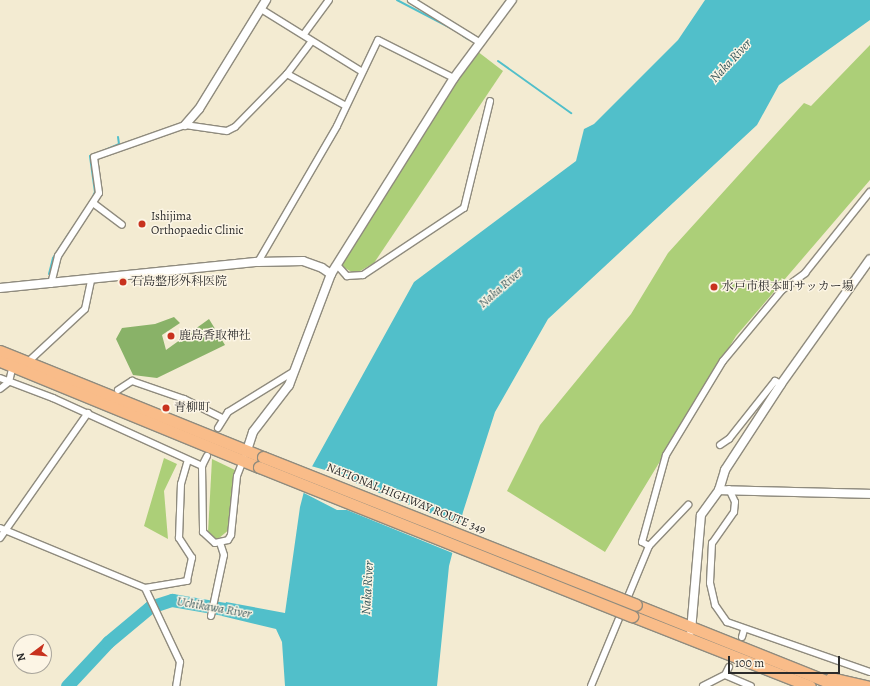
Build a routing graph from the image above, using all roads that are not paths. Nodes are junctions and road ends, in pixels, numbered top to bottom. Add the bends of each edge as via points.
1 (266, 0) edge
2 (329, 0) edge
3 (411, 0) edge
4 (512, 0) edge
5 (261, 9) junction
6 (304, 34) junction
7 (311, 42) junction
8 (479, 42) junction
9 (361, 72) junction
10 (287, 74) junction
11 (454, 78) junction
12 (490, 101) dead end
13 (346, 106) junction
14 (185, 125) junction
15 (870, 192) edge
16 (93, 203) junction
17 (122, 225) dead end
18 (870, 259) edge
19 (258, 262) junction
20 (336, 265) junction
21 (331, 274) junction
22 (91, 280) junction
23 (51, 284) junction
24 (0, 288) edge
25 (0, 351) edge
26 (0, 361) edge
27 (29, 361) junction
28 (13, 366) junction
29 (293, 372) junction
30 (0, 378) edge
31 (9, 382) junction
32 (781, 384) junction
33 (0, 389) edge
34 (118, 390) dead end
35 (88, 413) junction
36 (222, 418) junction
37 (218, 428) dead end
38 (720, 445) dead end
39 (246, 455) junction
40 (207, 456) dead end
41 (188, 460) junction
42 (202, 466) junction
43 (728, 488) junction
44 (718, 490) junction
45 (870, 494) edge
46 (688, 505) dead end
47 (3, 530) edge
48 (0, 538) edge
49 (220, 542) junction
50 (649, 546) junction
51 (145, 588) junction
52 (634, 610) junction
53 (210, 616) dead end
54 (692, 628) junction
55 (744, 630) junction
56 (742, 638) dead end
57 (687, 639) junction
58 (729, 667) dead end
59 (870, 672) edge
60 (725, 675) junction
61 (805, 680) edge
62 (176, 686) edge
63 (591, 686) edge
64 (703, 686) edge
65 (751, 686) edge
66 (818, 686) edge
67 (839, 686) edge
68 (867, 686) edge

1 - 5 street
2 - 6 street
3 - 8 street
4 - 8 street
5 - 6 street
5 - 14 street via 199,109
6 - 7 street
7 - 9 street
7 - 10 street
8 - 11 street
9 - 11 street via 378,40
9 - 13 street
10 - 13 street
10 - 14 street via 235,127 227,131
11 - 20 street
12 - 20 street via 464,208 363,274 347,276
13 - 19 street
14 - 16 street via 94,158 99,193
15 - 50 street via 805,273 782,290 723,361 666,455 642,542
16 - 17 street
16 - 23 street via 58,256
18 - 32 street
19 - 21 street via 311,262
19 - 22 street
20 - 21 street
21 - 29 street
22 - 23 street
22 - 27 street via 85,309
23 - 24 street
25 - 27 highway, NATIONAL HIGHWAY ROUTE 349
26 - 28 highway, NATIONAL HIGHWAY ROUTE 349
27 - 39 highway, NATIONAL HIGHWAY ROUTE 349
28 - 31 street
28 - 39 highway, NATIONAL HIGHWAY ROUTE 349
29 - 36 street
29 - 39 street via 281,397 253,432
30 - 31 street
31 - 33 street
31 - 35 street
32 - 38 street via 775,381 729,439
32 - 44 street via 725,470
34 - 36 street via 132,381 191,402
35 - 41 street
35 - 47 street
36 - 37 street
39 - 49 street via 237,476 231,535
39 - 52 highway, NATIONAL HIGHWAY ROUTE 349, bridge
40 - 42 street
41 - 42 street
41 - 51 street via 181,484 179,538 192,558 187,581
42 - 49 street via 203,532 210,542
43 - 44 street
43 - 45 street
43 - 55 street via 736,502 734,512 712,544 710,583 715,605 728,622
44 - 54 street via 701,515
46 - 50 street
47 - 48 street
47 - 51 street
49 - 53 street via 224,555
50 - 63 street
51 - 62 street via 180,662
52 - 54 highway, NATIONAL HIGHWAY ROUTE 349
52 - 57 highway, NATIONAL HIGHWAY ROUTE 349
54 - 57 street
54 - 61 highway, NATIONAL HIGHWAY ROUTE 349
55 - 56 street
55 - 59 street
57 - 61 highway, NATIONAL HIGHWAY ROUTE 349
58 - 60 street
60 - 64 street
60 - 65 street
61 - 66 highway, NATIONAL HIGHWAY ROUTE 349
61 - 67 highway, NATIONAL HIGHWAY ROUTE 349
61 - 68 highway, NATIONAL HIGHWAY ROUTE 349

